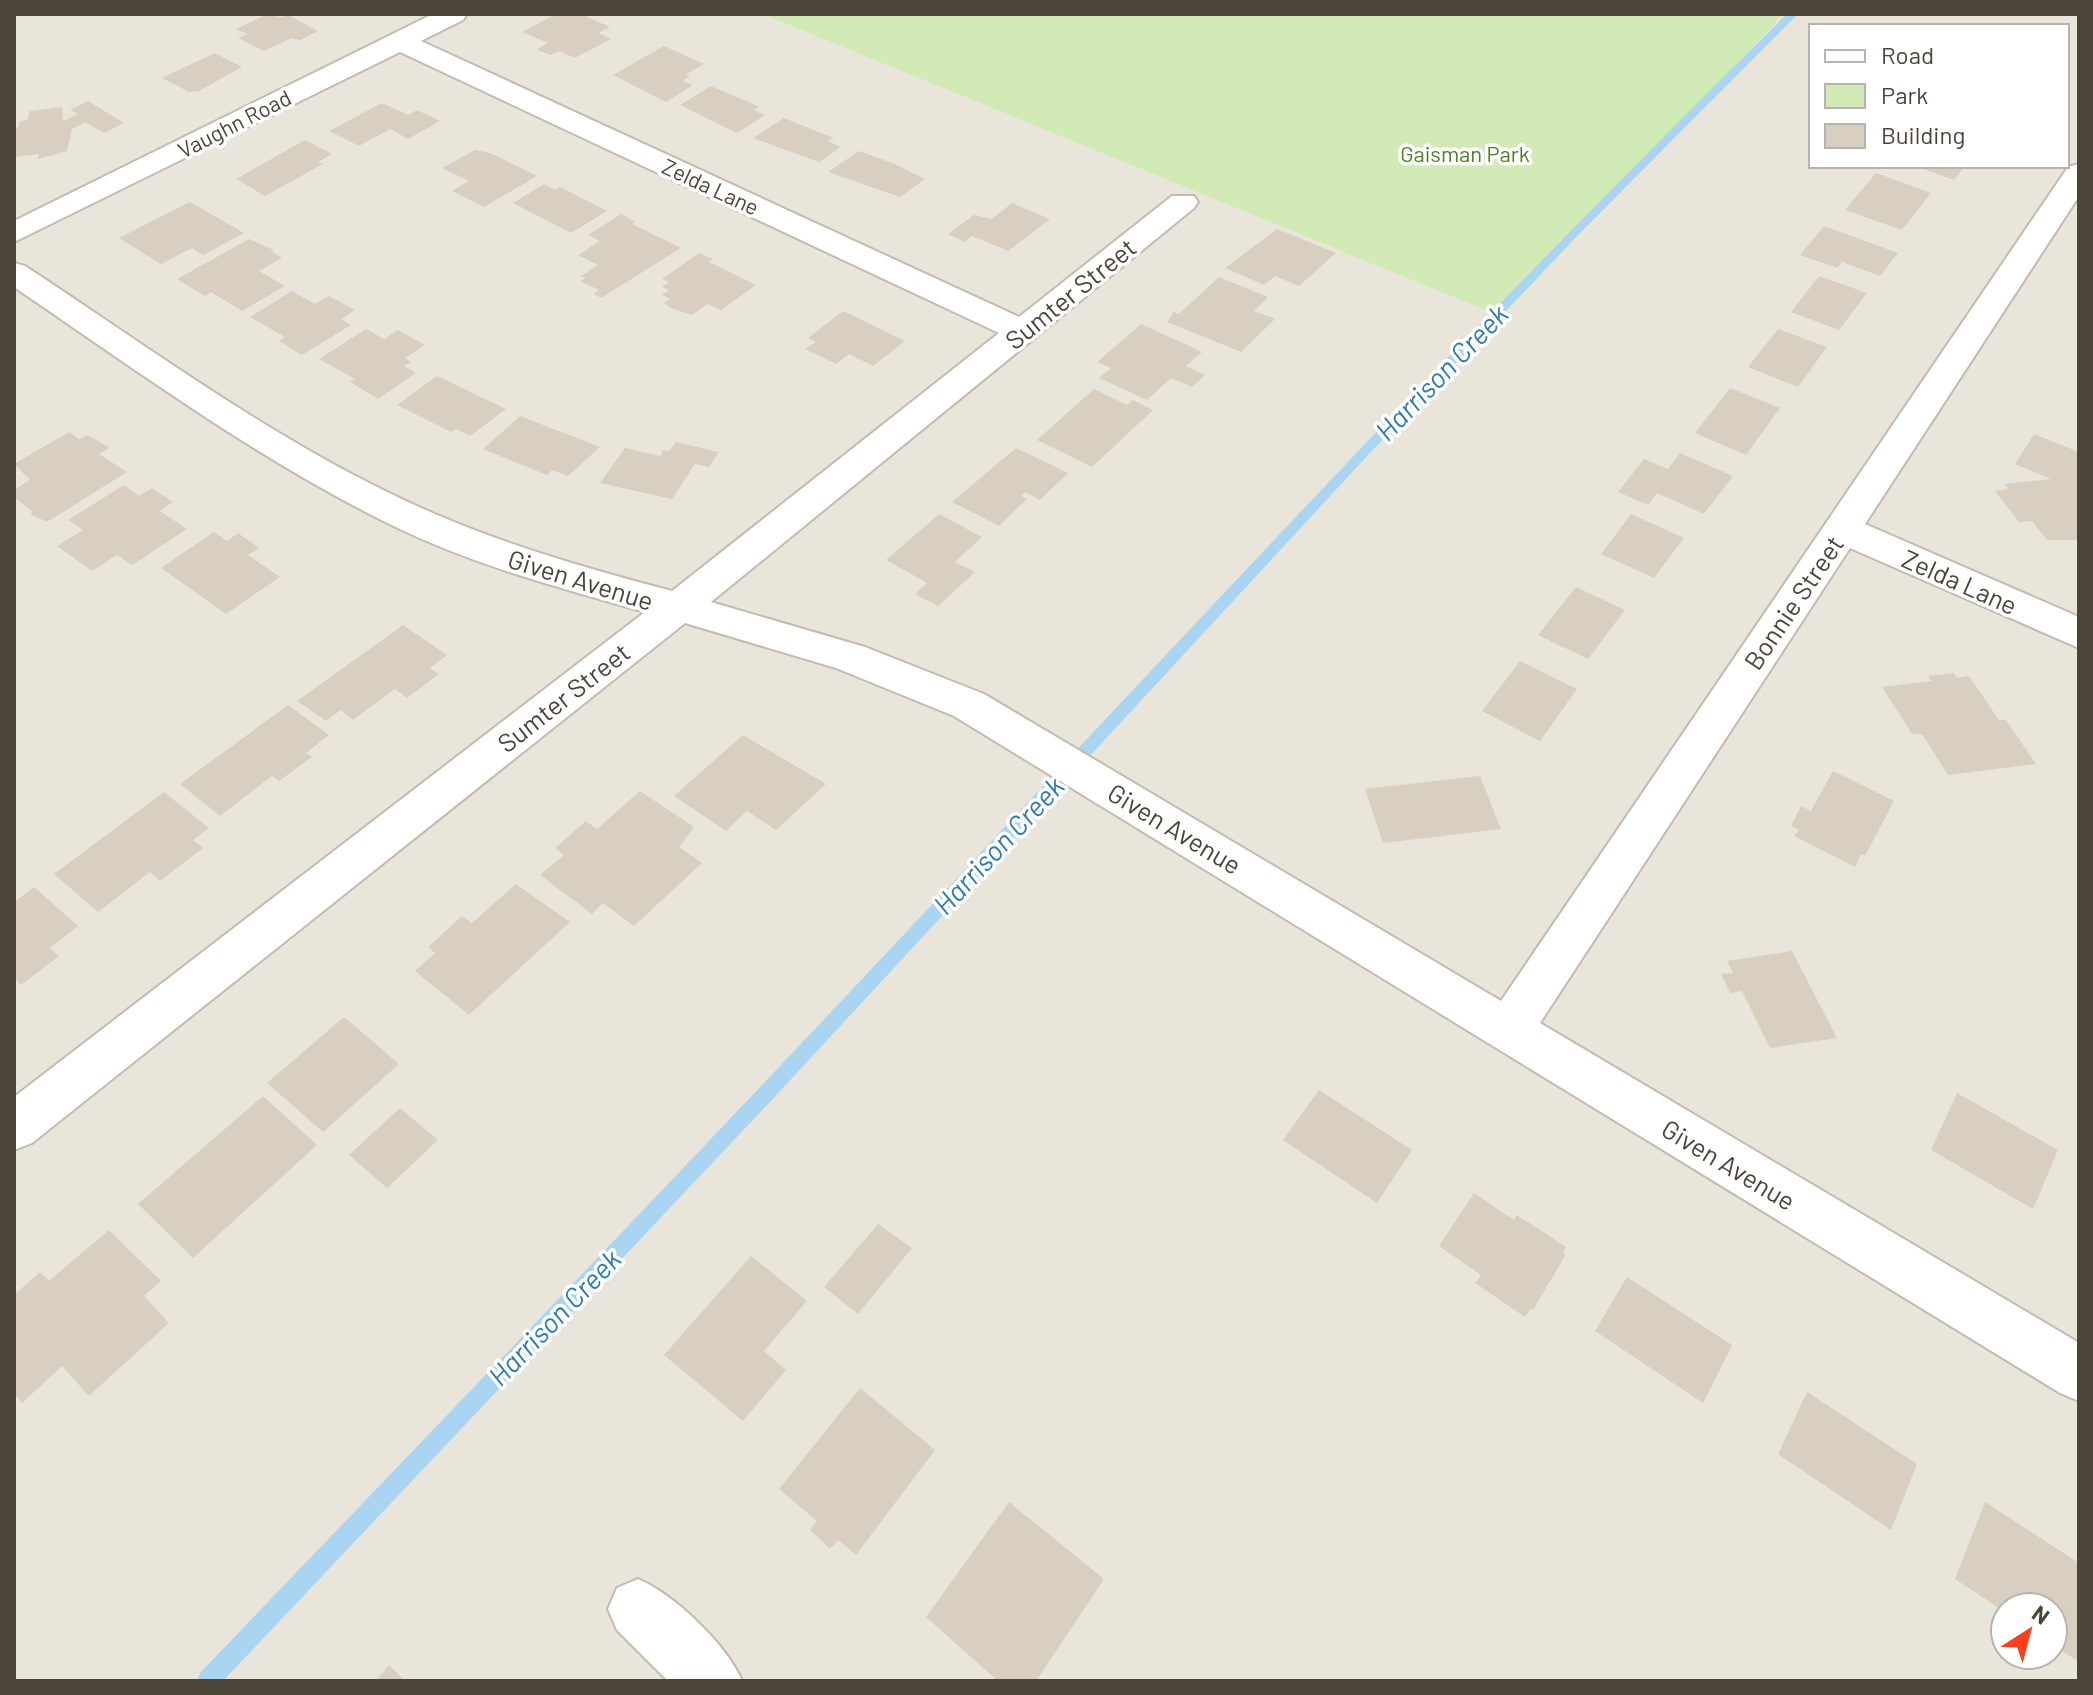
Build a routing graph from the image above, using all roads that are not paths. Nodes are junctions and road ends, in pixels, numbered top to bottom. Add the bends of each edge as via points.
1 (454, 14) edge
2 (399, 41) junction
3 (2079, 173) edge
4 (1183, 202) dead end
5 (2067, 214) edge
6 (14, 233) edge
7 (14, 273) edge
8 (1023, 331) junction
9 (1842, 529) junction
10 (676, 609) junction
11 (2079, 633) edge
12 (1508, 1031) junction
13 (14, 1127) edge
14 (2079, 1374) edge
15 (638, 1609) dead end
16 (711, 1681) edge

1 - 2 street, Vaughn Road
2 - 6 street, Vaughn Road
2 - 8 street, Zelda Lane
3 - 5 street, Bonnie Street
4 - 8 street, Sumter Street
5 - 9 street, Bonnie Street
7 - 10 street, Given Avenue via 349,489 482,548
8 - 10 street, Sumter Street
9 - 11 street, Zelda Lane
9 - 12 street, Bonnie Street
10 - 12 street, Given Avenue via 931,687 1166,821
10 - 13 street, Sumter Street
12 - 14 street, Given Avenue
15 - 16 street

